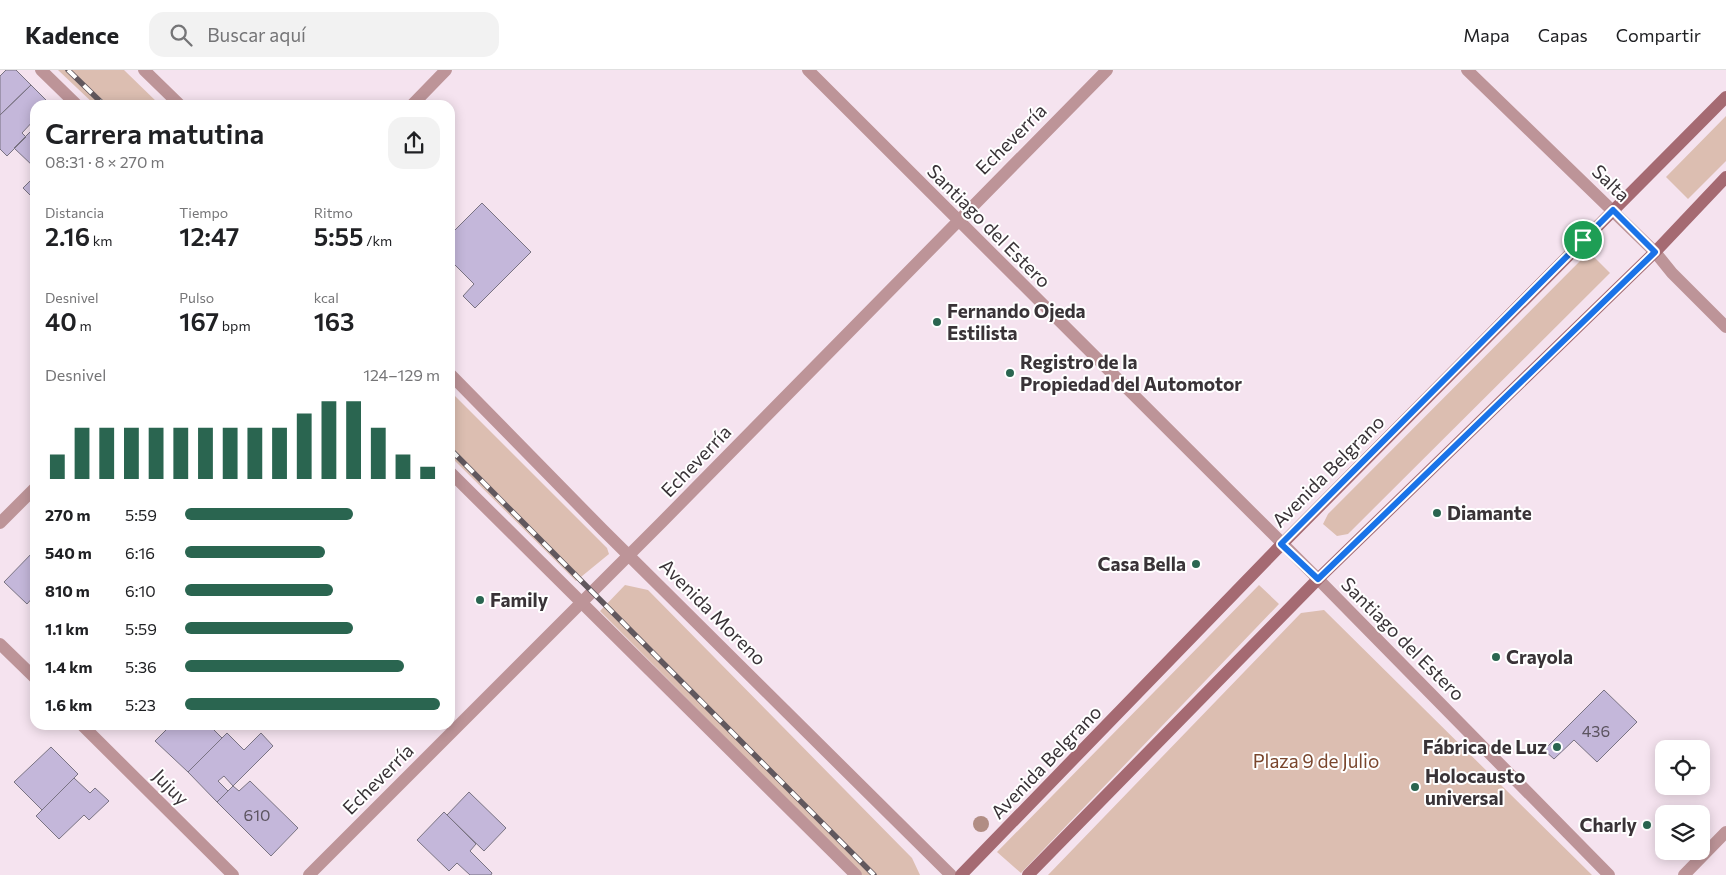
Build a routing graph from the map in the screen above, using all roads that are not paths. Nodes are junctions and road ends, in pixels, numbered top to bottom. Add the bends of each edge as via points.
1 (41, 70) edge
2 (144, 70) edge
3 (446, 70) edge
4 (808, 70) edge
5 (1107, 70) edge
6 (1467, 70) edge
7 (1726, 97) edge
8 (73, 100) edge
9 (175, 100) edge
10 (417, 100) edge
11 (1726, 177) edge
12 (1613, 210) junction
13 (957, 220) junction
14 (1655, 252) junction
15 (1726, 327) edge
16 (455, 379) edge
17 (455, 477) edge
18 (30, 493) edge
19 (0, 523) edge
20 (1281, 544) junction
21 (628, 555) junction
22 (1318, 579) junction
23 (581, 602) junction
24 (0, 644) edge
25 (30, 673) edge
26 (455, 728) edge
27 (87, 730) edge
28 (453, 730) edge
29 (1726, 832) edge
30 (234, 875) edge
31 (309, 875) edge
32 (856, 875) edge
33 (951, 875) edge
34 (961, 875) edge
35 (1028, 875) edge
36 (1609, 875) edge
37 (1684, 875) edge

1 - 8 street
2 - 9 street
3 - 10 street
4 - 13 street, Santiago del Estero
5 - 13 street, Echeverría
6 - 12 street, Salta
7 - 12 main road, Avenida Belgrano
11 - 14 main road
12 - 14 street, Salta
12 - 20 main road, Avenida Belgrano
13 - 20 street, Santiago del Estero
13 - 21 street, Echeverría
14 - 15 street, Salta
14 - 22 main road
16 - 21 street, Avenida Moreno
17 - 23 street
18 - 19 street
20 - 22 street, Santiago del Estero
20 - 34 main road, Avenida Belgrano
21 - 23 street, Echeverría
21 - 33 street, Avenida Moreno
22 - 35 main road
22 - 36 street, Santiago del Estero
23 - 26 street, Echeverría
23 - 32 street
24 - 25 street
27 - 30 street, Jujuy
28 - 31 street, Echeverría
29 - 37 street

